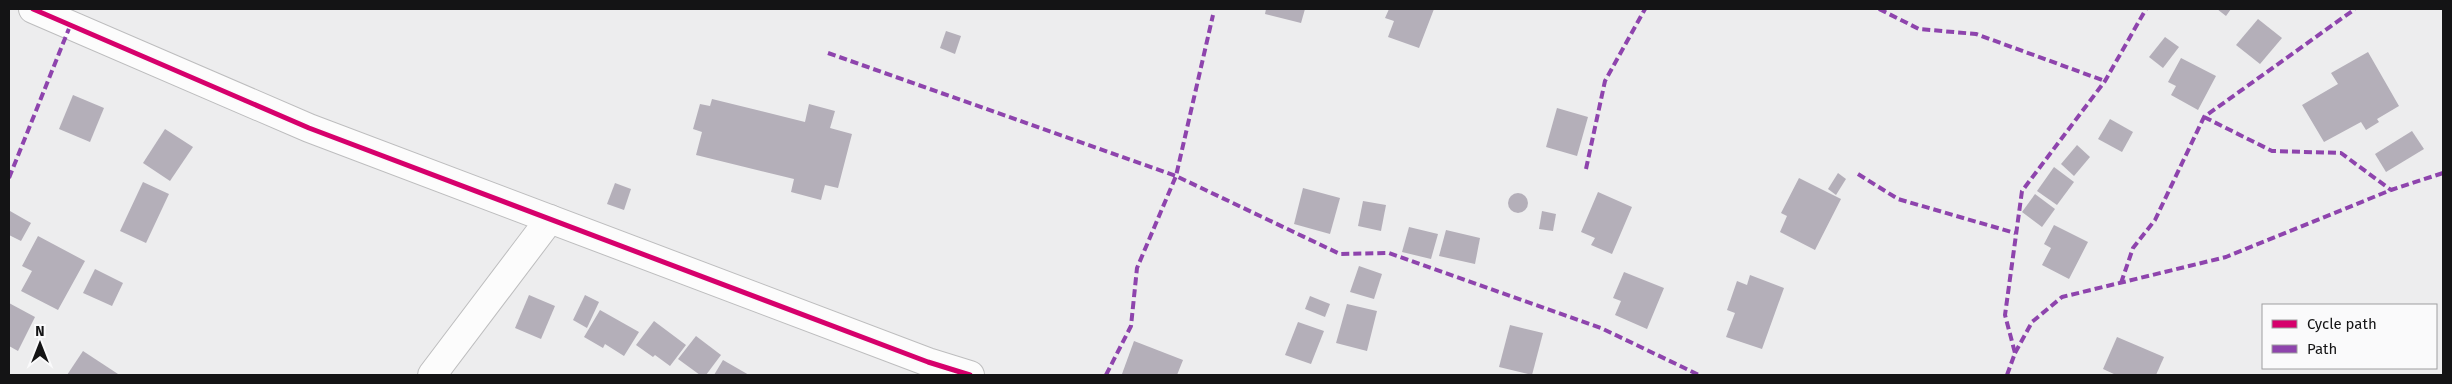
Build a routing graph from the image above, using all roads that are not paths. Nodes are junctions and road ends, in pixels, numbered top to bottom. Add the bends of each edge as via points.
1 (33, 9) edge
2 (550, 219) junction
3 (432, 375) edge
4 (970, 375) edge

1 - 2 street via 309,128
2 - 3 street
2 - 4 street

